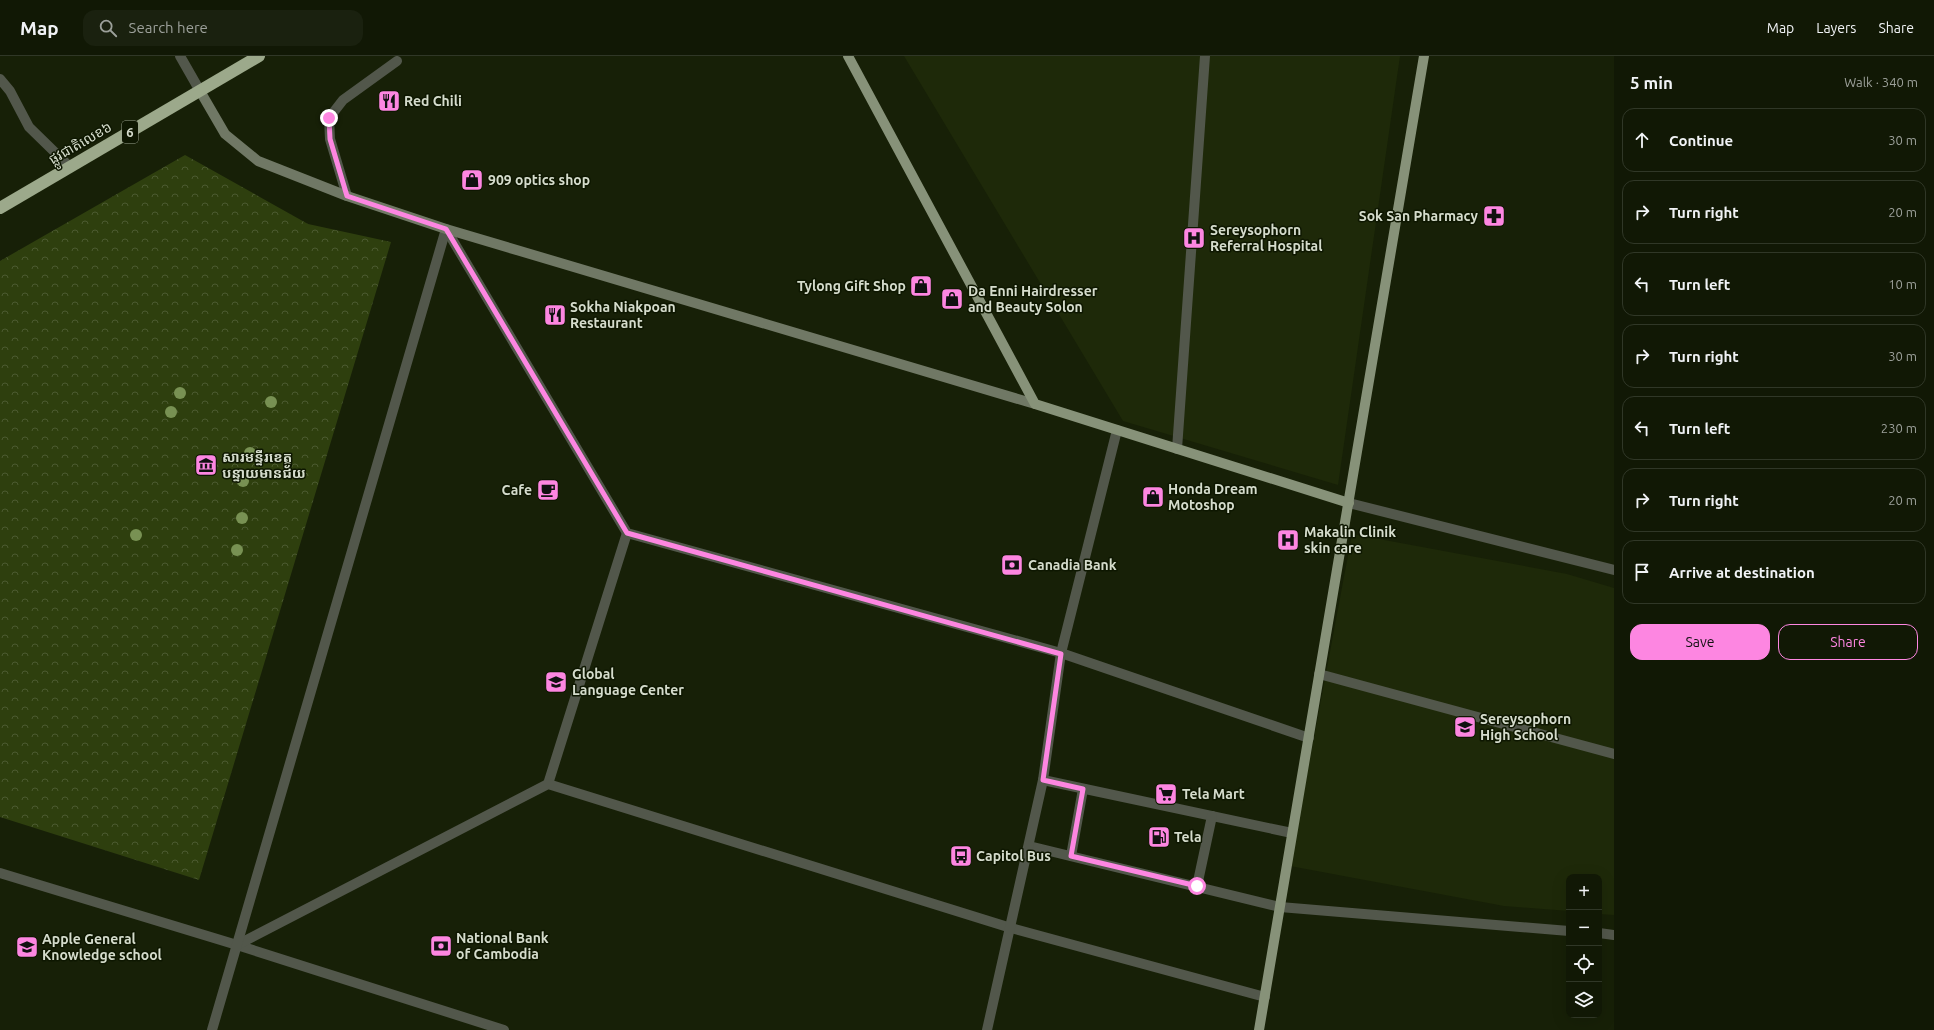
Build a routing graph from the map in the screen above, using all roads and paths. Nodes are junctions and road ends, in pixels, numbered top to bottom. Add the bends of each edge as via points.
1 (180, 56) edge
2 (259, 56) edge
3 (848, 56) edge
4 (1205, 56) edge
5 (1424, 56) edge
6 (397, 61) dead end
7 (0, 79) edge
8 (200, 91) junction
9 (70, 167) junction
10 (347, 196) junction
11 (0, 208) edge
12 (446, 229) junction
13 (1035, 404) junction
14 (1117, 430) junction
15 (1177, 449) junction
16 (1349, 503) junction
17 (627, 533) junction
18 (1614, 570) edge
19 (1061, 654) junction
20 (1320, 674) junction
21 (1309, 738) junction
22 (1614, 754) edge
23 (1043, 780) junction
24 (548, 784) junction
25 (1083, 789) junction
26 (1212, 816) junction
27 (1292, 833) junction
28 (1029, 846) junction
29 (1071, 856) junction
30 (0, 873) edge
31 (1197, 886) junction
32 (1280, 906) junction
33 (1011, 928) junction
34 (1566, 931) edge
35 (1602, 933) edge
36 (1614, 935) edge
37 (238, 945) junction
38 (1265, 997) junction
39 (212, 1030) edge
40 (504, 1030) edge
41 (988, 1030) edge
42 (1259, 1030) edge

1 - 8 street
2 - 8 highway, ផ្លូវជាតិលេខ៦ / 6
3 - 13 main road
4 - 15 street
5 - 16 main road
6 - 10 street via 343,100 329,118 330,139
7 - 9 street via 10,91 29,127
8 - 9 highway, ផ្លូវជាតិលេខ៦ / 6
8 - 10 street via 225,134 258,161
9 - 11 highway, ផ្លូវជាតិលេខ៦ / 6
10 - 12 street
12 - 13 street
12 - 17 street
12 - 37 street
13 - 14 main road
14 - 15 main road
14 - 19 street
15 - 16 main road
16 - 18 street
16 - 20 main road
17 - 19 street
17 - 24 street
19 - 21 street
19 - 23 street
20 - 21 main road
20 - 22 street
21 - 27 main road
23 - 25 street
23 - 28 street
24 - 33 street
24 - 37 street
25 - 26 street
25 - 29 street
26 - 27 street
26 - 31 street
27 - 32 main road
28 - 29 street
28 - 33 street
29 - 31 street
30 - 37 street
31 - 32 street
32 - 34 street
32 - 38 main road
33 - 38 street
33 - 41 street
35 - 36 street
37 - 39 street
37 - 40 street
38 - 42 main road

